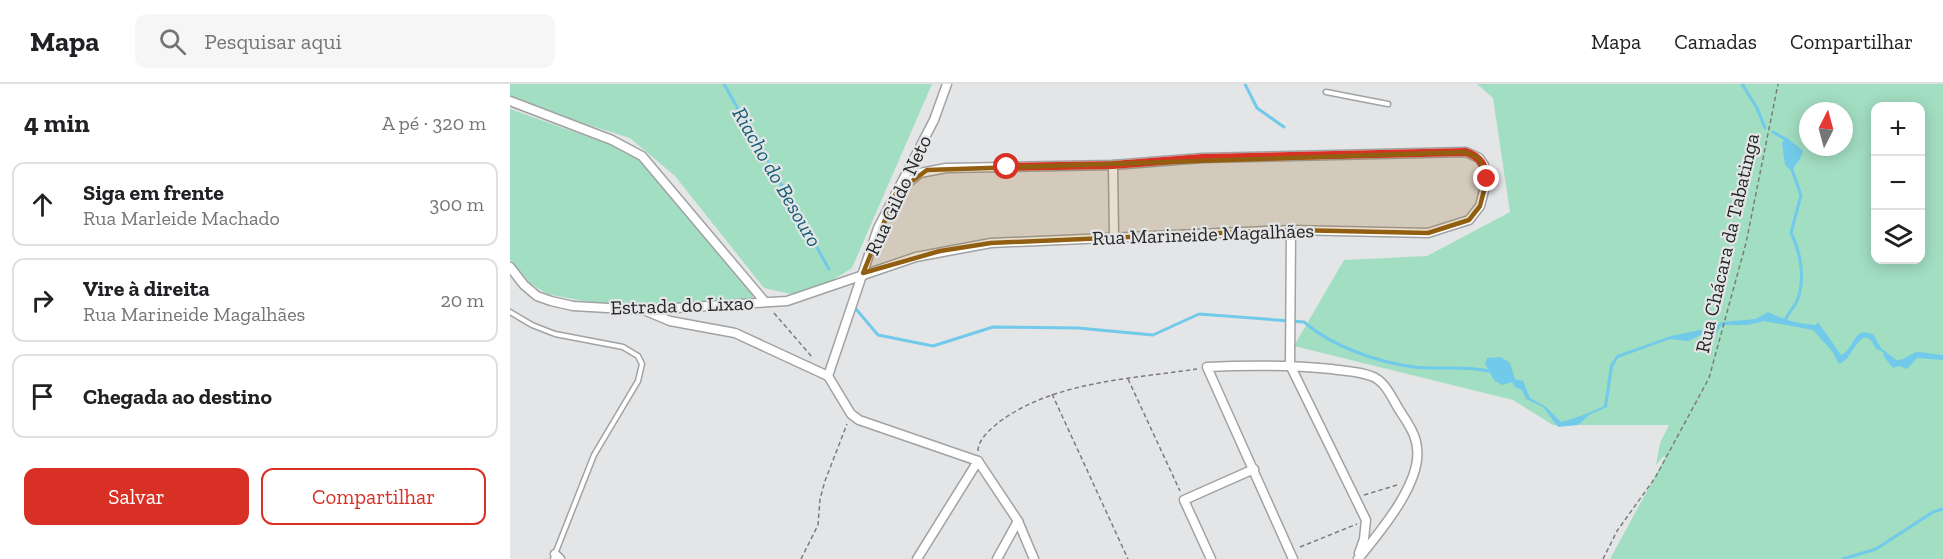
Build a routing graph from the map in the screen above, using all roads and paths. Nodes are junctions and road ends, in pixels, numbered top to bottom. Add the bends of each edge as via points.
1 (947, 84) edge
2 (1778, 84) edge
3 (1326, 92) dead end
4 (510, 101) edge
5 (1388, 104) dead end
6 (1113, 165) junction
7 (896, 193) junction
8 (1291, 230) junction
9 (1114, 237) junction
10 (510, 267) edge
11 (863, 273) junction
12 (765, 302) junction
13 (643, 310) junction
14 (510, 312) edge
15 (814, 360) dead end
16 (1290, 365) junction
17 (1207, 367) junction
18 (828, 376) junction
19 (1128, 379) junction
20 (1052, 394) junction
21 (851, 414) junction
22 (978, 461) junction
23 (1254, 469) junction
24 (1412, 481) junction
25 (1355, 498) junction
26 (1184, 500) junction
27 (1365, 520) junction
28 (1018, 521) junction
29 (1292, 555) edge
30 (556, 557) edge
31 (801, 559) edge
32 (917, 559) edge
33 (997, 559) edge
34 (1034, 559) edge
35 (1128, 559) edge
36 (1211, 559) edge
37 (1357, 559) edge
38 (1603, 559) edge

1 - 7 street, Rua Gildo Neto via 934,120
2 - 38 path, Rua Chácara da Tabatinga via 1746,243 1708,378 1655,478 1617,531
3 - 5 lane
4 - 12 street via 612,140 642,156
6 - 7 street via 927,170
6 - 8 street, Rua Marineide Magalhães via 1202,158 1466,152 1484,165 1487,179 1480,206 1469,220 1452,228 1392,234
6 - 9 street
7 - 11 street, Rua Gildo Neto via 878,228
8 - 9 street, Rua Marineide Magalhães
8 - 16 street
9 - 11 street, Rua Marineide Magalhães via 967,246
10 - 13 street, Estrada do Lixao via 537,296 551,301
11 - 12 street, Estrada do Lixao via 805,297
11 - 18 street, Rua Gildo Neto
12 - 13 street, Estrada do Lixao
12 - 15 path
13 - 18 street via 670,321 735,333
14 - 30 lane via 555,334 623,347 638,356 642,364 638,381 594,455
16 - 17 street
16 - 24 street via 1356,372 1378,379 1413,432 1418,456
16 - 25 street
17 - 19 path
17 - 23 street
18 - 21 street
19 - 20 path
19 - 26 path
20 - 22 path via 991,429 978,446
20 - 35 path
21 - 22 street
21 - 31 path via 825,481 818,525
22 - 28 street
22 - 32 street
23 - 26 street
23 - 29 street
24 - 25 path
24 - 37 street
25 - 27 street
26 - 36 street
27 - 29 path
27 - 37 street
28 - 33 street
28 - 34 street

